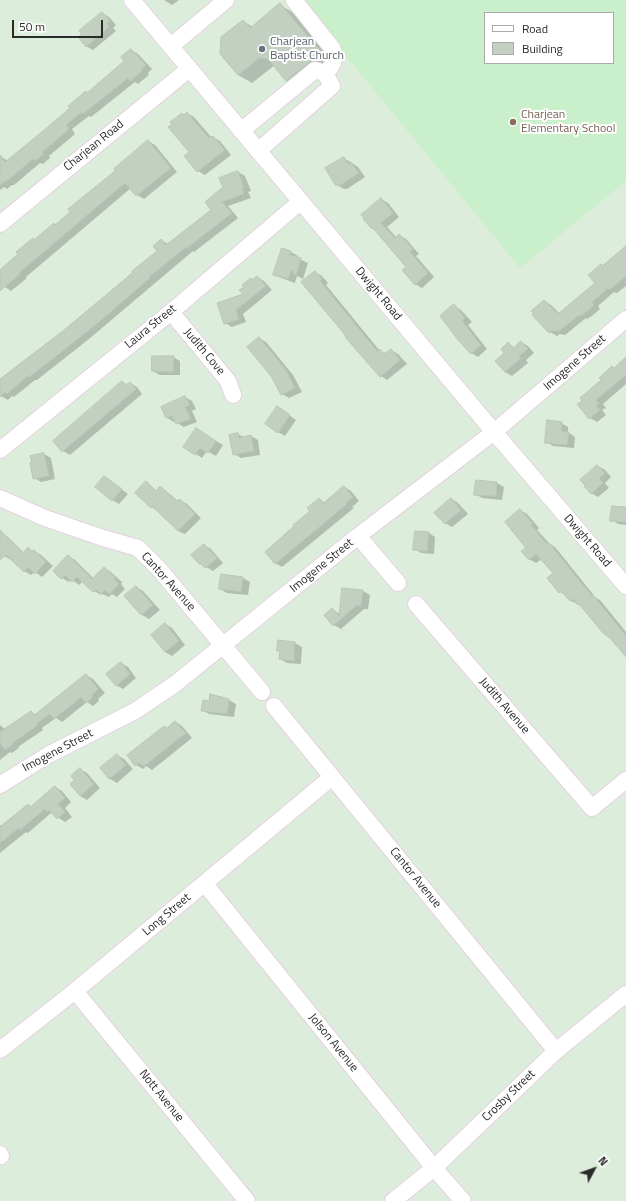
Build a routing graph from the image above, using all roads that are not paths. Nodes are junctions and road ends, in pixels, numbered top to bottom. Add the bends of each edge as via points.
1 (132, 0) edge
2 (226, 0) edge
3 (294, 0) edge
4 (171, 46) junction
5 (189, 69) junction
6 (325, 73) junction
7 (241, 131) junction
8 (258, 151) junction
9 (300, 202) junction
10 (0, 224) edge
11 (171, 312) junction
12 (626, 319) edge
13 (233, 395) dead end
14 (494, 432) junction
15 (0, 450) edge
16 (0, 498) edge
17 (358, 536) junction
18 (398, 583) dead end
19 (625, 583) edge
20 (416, 604) dead end
21 (224, 645) junction
22 (262, 692) dead end
23 (274, 706) dead end
24 (332, 777) junction
25 (626, 780) edge
26 (0, 785) edge
27 (205, 884) junction
28 (75, 991) junction
29 (626, 994) edge
30 (0, 1050) edge
31 (556, 1050) junction
32 (434, 1168) junction
33 (248, 1201) edge
34 (393, 1201) edge
35 (463, 1201) edge

1 - 4 street, Dwight Road
2 - 4 street
3 - 6 street via 335,53 330,69
4 - 5 street, Dwight Road
5 - 7 street, Dwight Road
5 - 10 street, Charjean Road
6 - 7 street via 315,70
6 - 8 street via 332,86
7 - 8 street, Dwight Road
8 - 9 street, Dwight Road
9 - 11 street, Laura Street
9 - 14 street, Dwight Road
11 - 13 street, Judith Cove via 228,380
11 - 15 street, Laura Street
12 - 14 street, Imogene Street
14 - 17 street, Imogene Street
14 - 19 street, Dwight Road
16 - 21 street, Cantor Avenue via 45,518 138,548
17 - 18 street
17 - 21 street, Imogene Street
20 - 25 street, Judith Avenue via 592,808
21 - 22 street, Cantor Avenue
21 - 26 street, Imogene Street via 175,684 135,711 48,755
23 - 24 street, Cantor Avenue
24 - 27 street, Long Street
24 - 31 street, Cantor Avenue
27 - 28 street, Long Street
27 - 32 street, Jolson Avenue
28 - 30 street, Long Street
28 - 33 street, Nott Avenue
29 - 31 street, Crosby Street
31 - 32 street, Crosby Street
32 - 34 street, Crosby Street
32 - 35 street, Jolson Avenue

